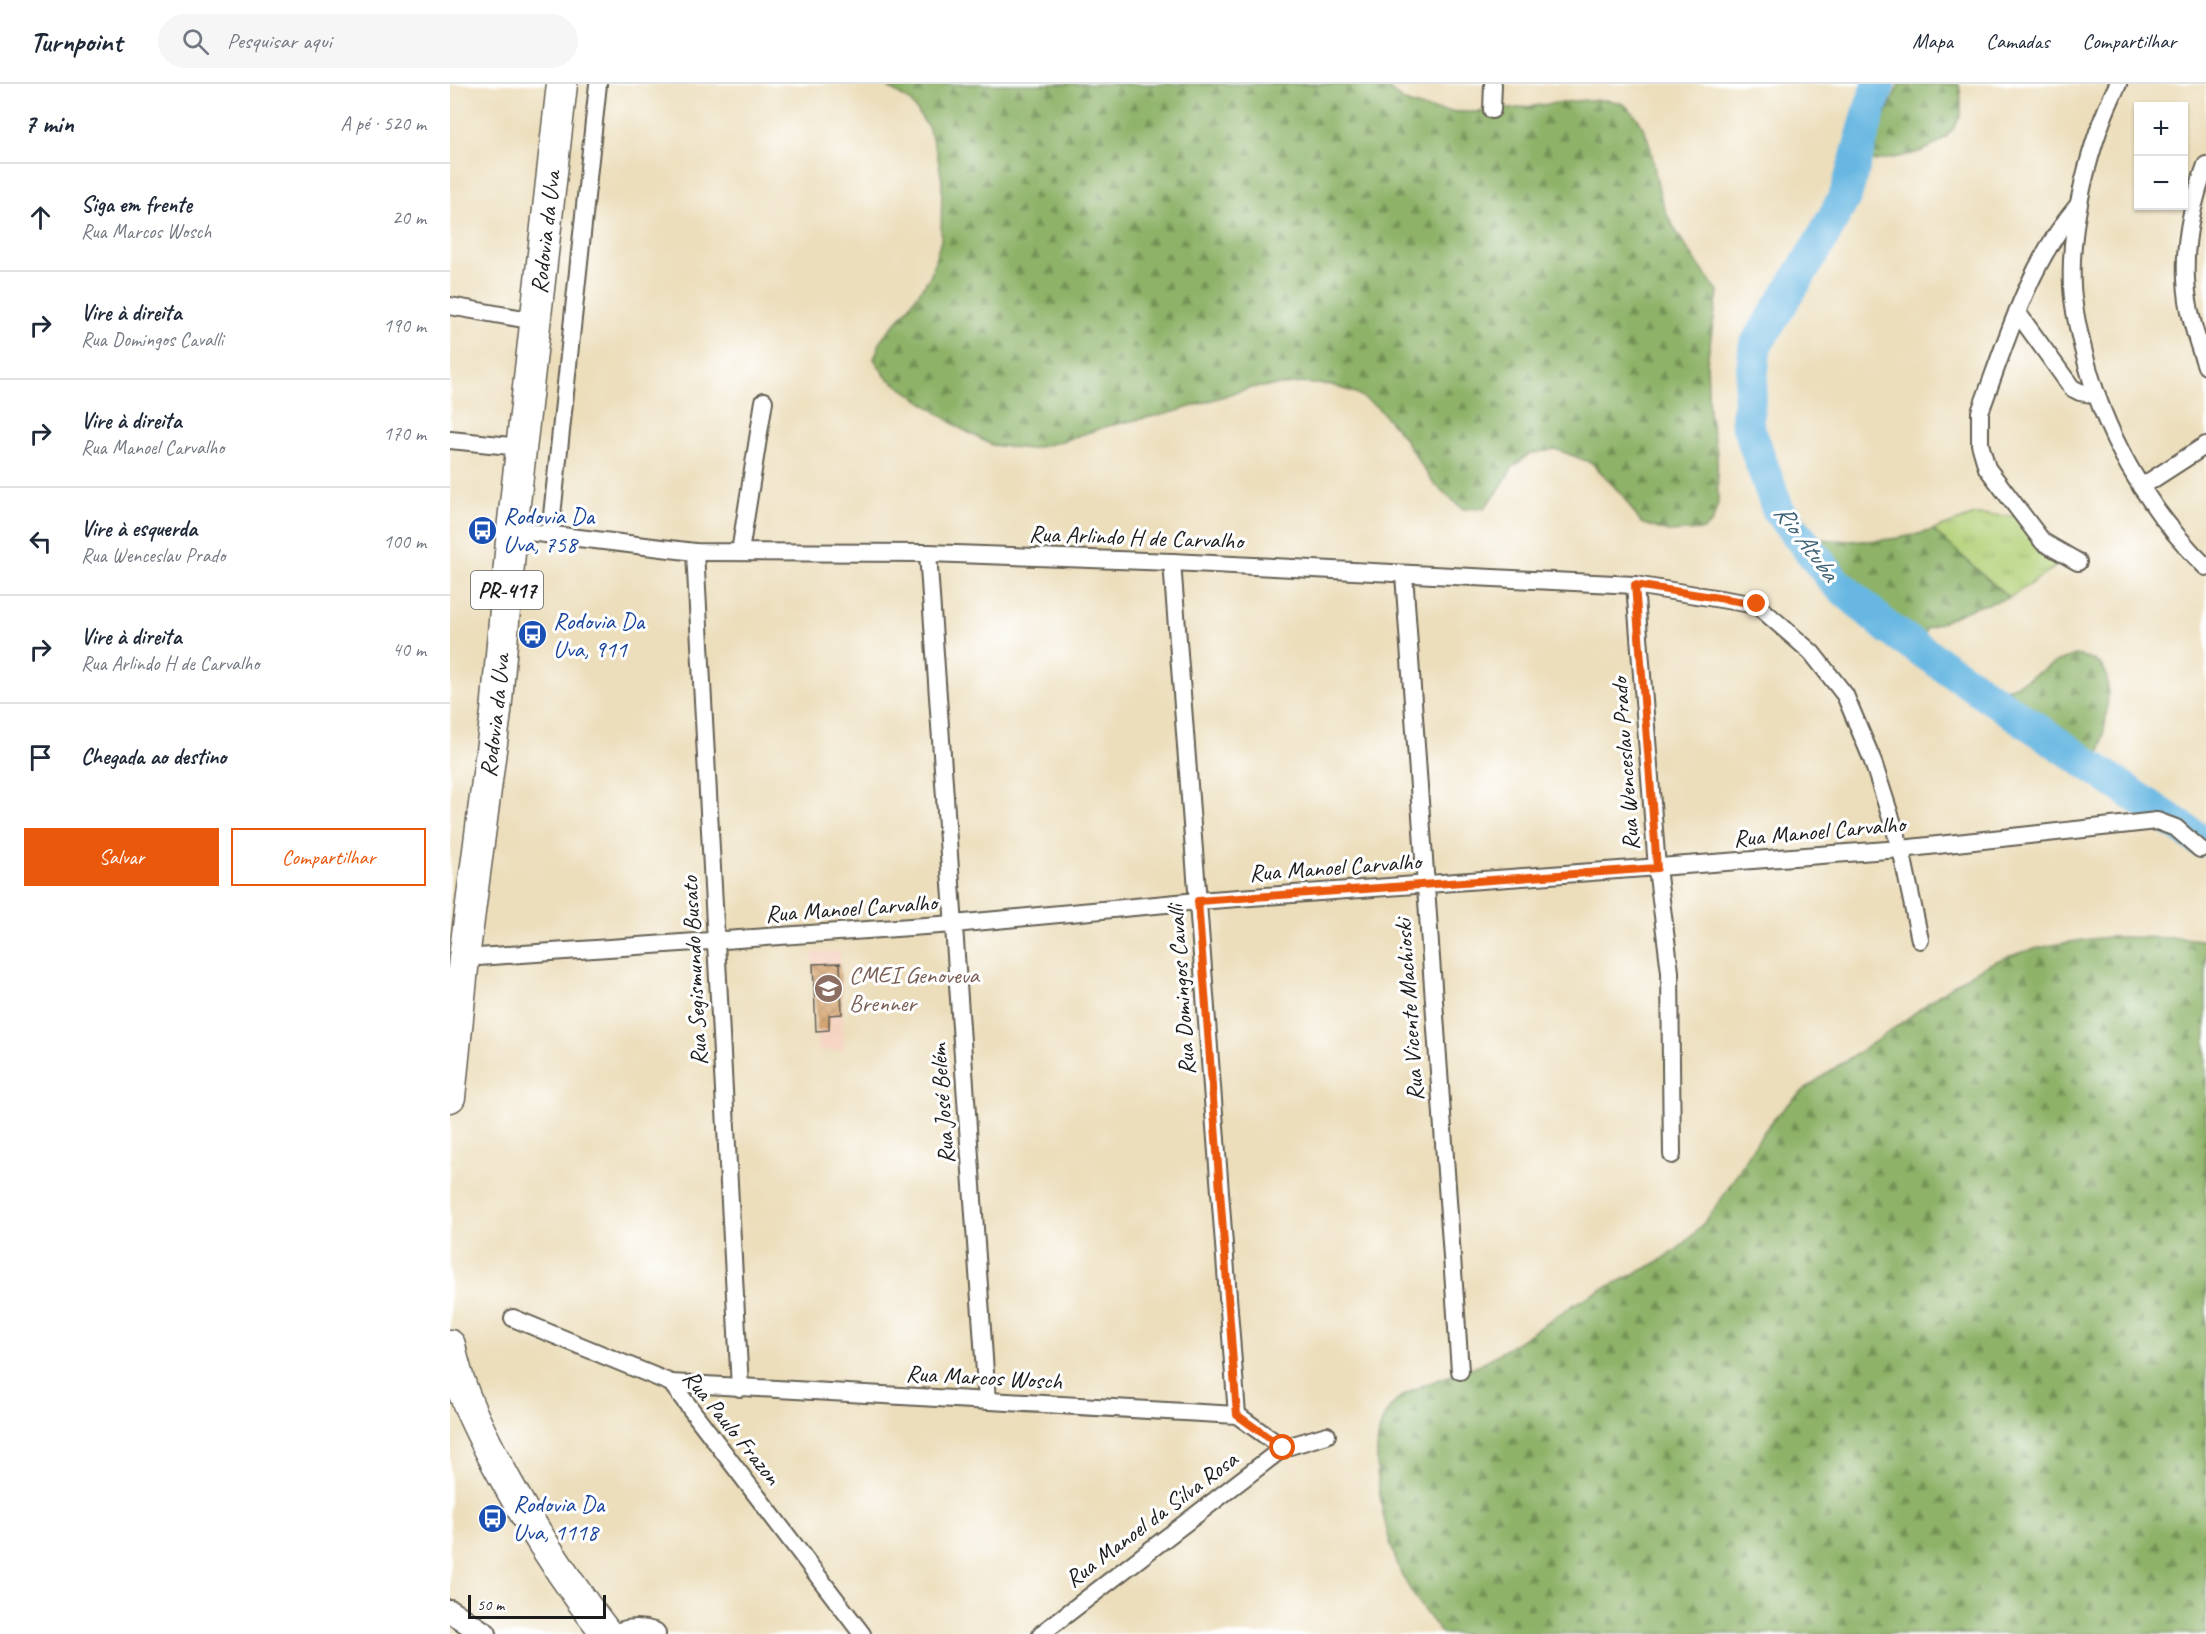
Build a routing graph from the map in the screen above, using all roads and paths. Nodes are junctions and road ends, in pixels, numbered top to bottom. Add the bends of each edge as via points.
1 (562, 84) edge
2 (598, 84) edge
3 (1493, 84) edge
4 (2118, 84) edge
5 (1492, 110) dead end
6 (2206, 165) edge
7 (2079, 204) junction
8 (450, 306) edge
9 (2017, 312) junction
10 (535, 321) junction
11 (2206, 366) edge
12 (2097, 395) junction
13 (764, 401) dead end
14 (450, 440) edge
15 (2206, 445) edge
16 (521, 447) junction
17 (2141, 487) junction
18 (512, 530) junction
19 (550, 534) junction
20 (695, 552) junction
21 (740, 552) junction
22 (928, 553) junction
23 (1172, 562) junction
24 (2078, 562) dead end
25 (2206, 567) edge
26 (1404, 574) junction
27 (1635, 585) junction
28 (1902, 849) junction
29 (2200, 849) dead end
30 (1657, 868) junction
31 (1424, 885) junction
32 (1198, 901) junction
33 (954, 924) junction
34 (1920, 940) dead end
35 (716, 941) junction
36 (464, 958) junction
37 (450, 1097) edge
38 (1672, 1155) dead end
39 (513, 1318) dead end
40 (450, 1345) edge
41 (1460, 1371) dead end
42 (671, 1383) junction
43 (740, 1388) junction
44 (987, 1401) junction
45 (1237, 1415) junction
46 (1327, 1435) dead end
47 (1283, 1448) junction
48 (450, 1611) edge
49 (589, 1620) edge
50 (485, 1634) edge
51 (607, 1634) edge
52 (619, 1634) edge
53 (654, 1634) edge
54 (862, 1634) edge
55 (1041, 1634) edge

1 - 10 highway, Rodovia da Uva / PR-417
2 - 19 street
3 - 5 street
4 - 7 street via 2098,130
6 - 11 street via 2191,223 2186,280 2192,321
7 - 9 street via 2044,251
7 - 12 street via 2072,286 2079,333
8 - 10 street
9 - 12 street via 2072,388
9 - 24 street via 1980,412 1982,456 2043,542
10 - 16 highway, Rodovia da Uva / PR-417
12 - 17 street via 2119,449
13 - 21 street
14 - 16 street
15 - 17 street
16 - 18 highway, Rodovia da Uva / PR-417
17 - 25 street via 2163,519
18 - 19 street, Rua Arlindo H de Carvalho
18 - 36 highway, Rodovia da Uva / PR-417 via 496,712
19 - 20 street, Rua Arlindo H de Carvalho
20 - 21 street, Rua Arlindo H de Carvalho
20 - 35 street, Rua Segismundo Busato
21 - 22 street, Rua Arlindo H de Carvalho
22 - 23 street, Rua Arlindo H de Carvalho
22 - 33 street, Rua José Belém
23 - 26 street, Rua Arlindo H de Carvalho
23 - 32 street, Rua Domingos Cavalli
26 - 27 street, Rua Arlindo H de Carvalho
26 - 31 street, Rua Vicente Machioski
27 - 28 street, Rua Arlindo H de Carvalho via 1757,604 1812,653 1845,695 1872,759
27 - 30 street, Rua Wenceslau Prado
28 - 29 street, Rua Manoel Carvalho via 2157,821 2176,828
28 - 30 street, Rua Manoel Carvalho
28 - 34 street
30 - 31 street, Rua Manoel Carvalho
30 - 38 street, Rua Wenceslau Prado via 1670,972
31 - 32 street, Rua Manoel Carvalho
31 - 41 street, Rua Vicente Machioski
32 - 33 street, Rua Manoel Carvalho
32 - 45 street, Rua Domingos Cavalli
33 - 35 street, Rua Manoel Carvalho
33 - 44 street, Rua José Belém
35 - 36 street, Rua Manoel Carvalho
35 - 43 street, Rua Segismundo Busato
36 - 37 highway, Rodovia da Uva / PR-417
39 - 42 street, Rua Paulo Frazon
40 - 49 highway via 472,1416 526,1519
42 - 43 street, Rua Marcos Wosch
42 - 54 street, Rua Paulo Frazon
43 - 44 street, Rua Marcos Wosch
44 - 45 street, Rua Marcos Wosch
45 - 47 street
46 - 47 street, Rua Manoel da Silva Rosa
47 - 55 street, Rua Manoel da Silva Rosa
48 - 50 main road
49 - 51 highway
52 - 53 main road

